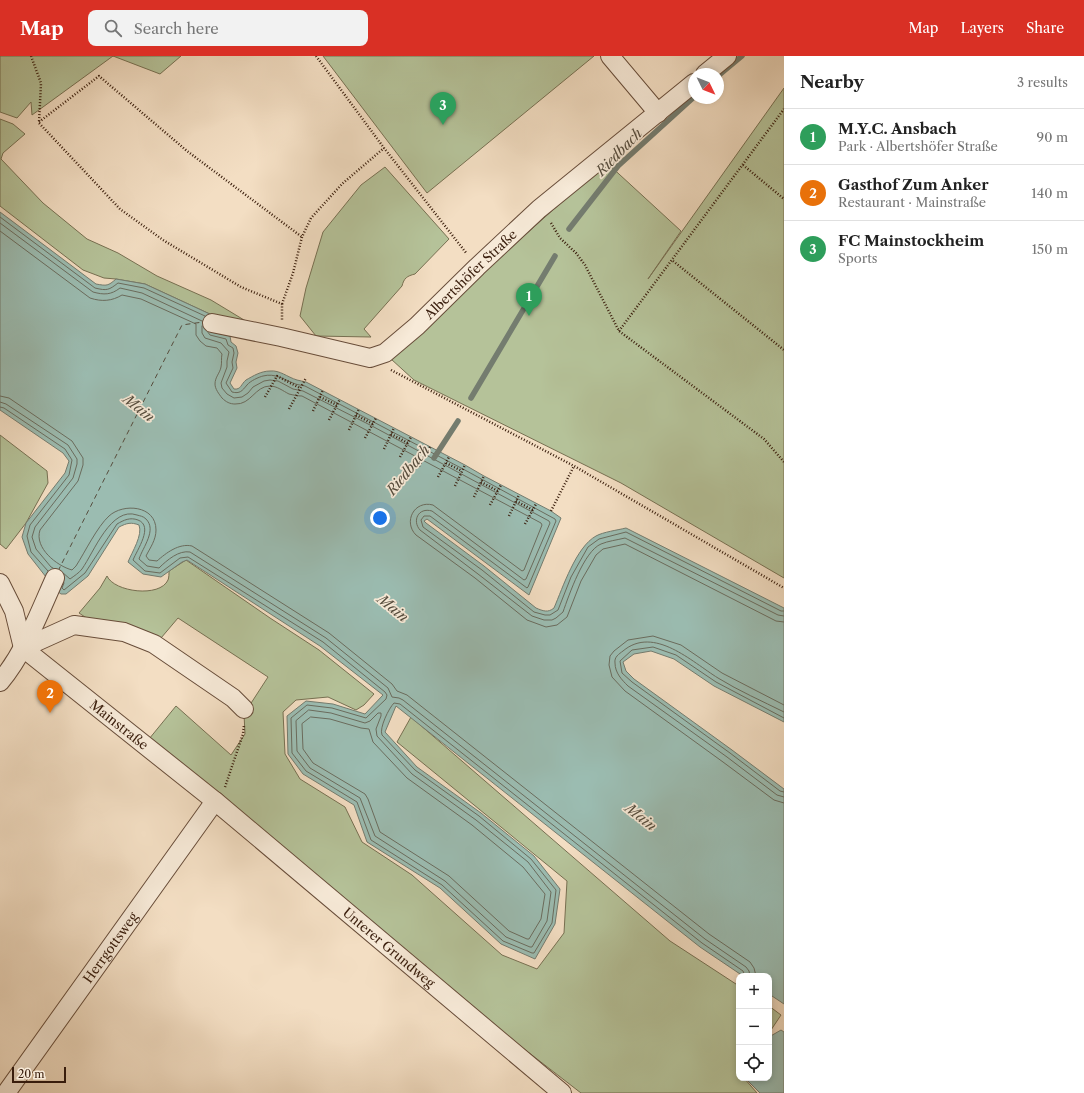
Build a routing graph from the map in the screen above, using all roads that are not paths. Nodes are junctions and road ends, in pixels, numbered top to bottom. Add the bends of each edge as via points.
1 (610, 56) edge
2 (727, 56) edge
3 (712, 68) edge
4 (688, 88) edge
5 (658, 113) junction
6 (212, 323) dead end
7 (55, 578) dead end
8 (0, 583) edge
9 (23, 648) junction
10 (0, 682) edge
11 (244, 715) road end
12 (215, 802) junction
13 (6, 1093) edge
14 (562, 1093) edge

1 - 5 street
2 - 3 street
4 - 5 street, Albertshöfer Straße
5 - 6 street, Albertshöfer Straße via 544,205 401,341 385,352 370,358
7 - 9 street
8 - 9 street via 14,611
9 - 10 street via 12,668
9 - 11 street via 74,625 124,632 154,644 233,698
9 - 12 street, Mainstraße
12 - 13 street, Herrgottsweg
12 - 14 street, Unterer Grundweg

